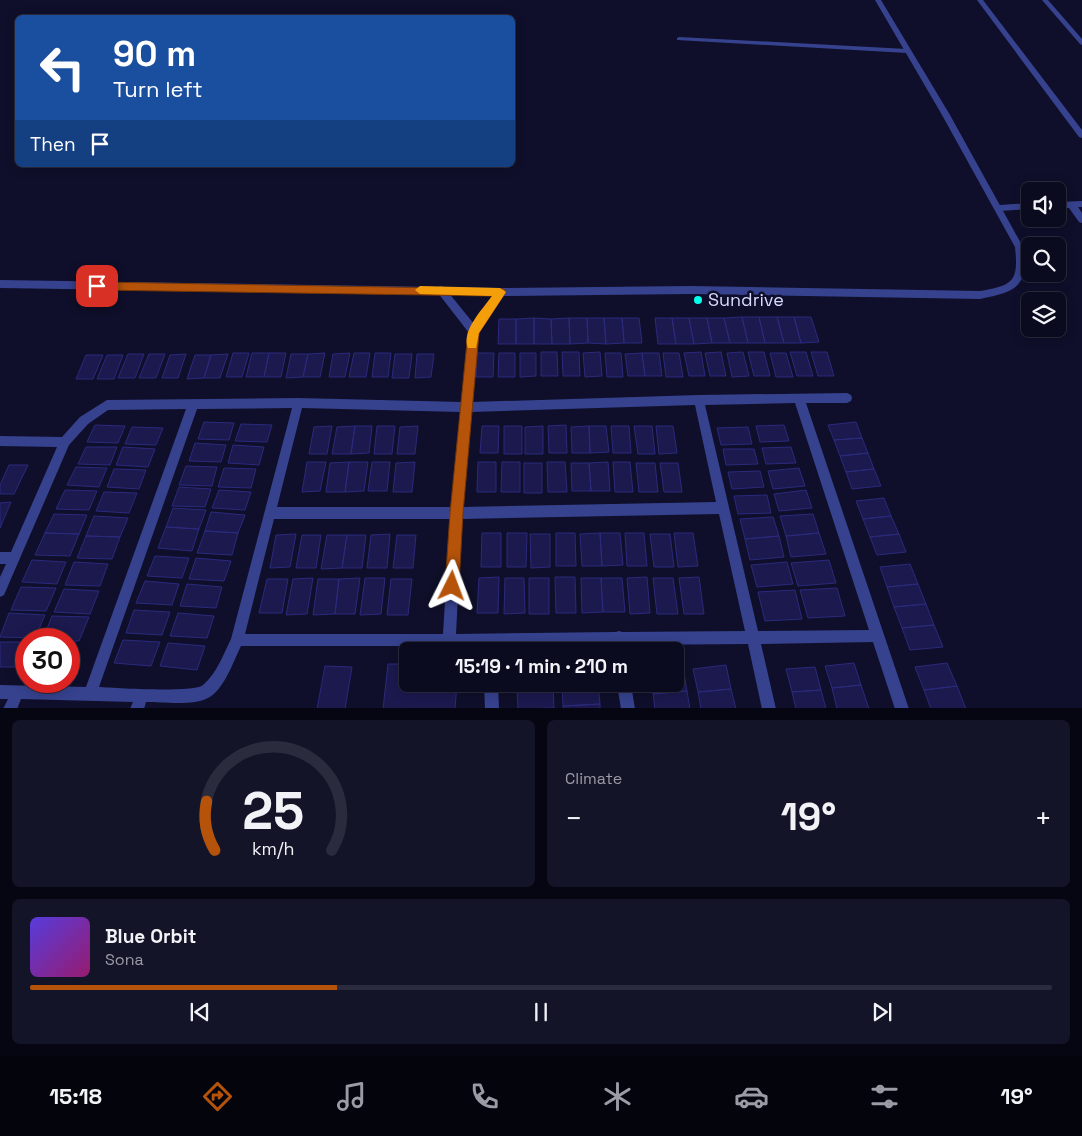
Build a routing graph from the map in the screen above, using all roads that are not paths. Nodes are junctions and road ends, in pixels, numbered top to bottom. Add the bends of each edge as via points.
1 (878, 0) edge
2 (980, 0) edge
3 (1045, 0) edge
4 (679, 39) dead end
5 (1082, 43) edge
6 (907, 51) junction
7 (1082, 135) edge
8 (1066, 204) edge
9 (1071, 204) junction
10 (1082, 204) edge
11 (1021, 207) edge
12 (1000, 208) junction
13 (1082, 220) edge
14 (0, 284) edge
15 (441, 290) junction
16 (500, 292) junction
17 (474, 332) junction
18 (847, 398) dead end
19 (799, 399) junction
20 (699, 400) junction
21 (298, 403) junction
22 (193, 405) junction
23 (466, 407) junction
24 (0, 441) edge
25 (66, 442) junction
26 (723, 508) junction
27 (269, 513) junction
28 (456, 513) junction
29 (0, 558) edge
30 (14, 558) junction
31 (0, 591) edge
32 (753, 636) junction
33 (879, 636) junction
34 (618, 637) junction
35 (237, 640) junction
36 (449, 640) junction
37 (465, 642) edge
38 (538, 642) edge
39 (619, 642) edge
40 (0, 692) edge
41 (491, 692) edge
42 (625, 692) edge
43 (15, 693) edge
44 (17, 693) joint
45 (90, 694) junction
46 (142, 695) junction
47 (10, 708) edge
48 (137, 708) edge
49 (492, 708) edge
50 (628, 708) edge
51 (769, 708) edge
52 (902, 708) edge

1 - 6 street
2 - 7 street
3 - 5 street
4 - 6 street
6 - 12 street
8 - 9 street
9 - 10 street
9 - 13 street
11 - 12 street
12 - 16 street via 1019,247 1021,261 1017,278 1008,288 980,296 690,290
14 - 15 street
15 - 16 street
15 - 17 street
16 - 17 street
17 - 23 street
18 - 19 street
19 - 20 street
19 - 33 street
20 - 23 street
20 - 26 street
21 - 22 street
21 - 23 street
21 - 27 street
22 - 25 street via 107,405 76,426
22 - 45 street
23 - 28 street
24 - 25 street
25 - 30 street
26 - 28 street
26 - 32 street
27 - 28 street
27 - 35 street
28 - 36 street
29 - 30 street
30 - 31 street
32 - 33 street
32 - 34 street
32 - 51 street
33 - 52 street
34 - 38 street
34 - 39 street
35 - 36 street
35 - 46 street via 221,675 205,693
36 - 37 street
40 - 43 street
41 - 49 street
42 - 50 street
44 - 45 street
44 - 47 street
45 - 46 street
46 - 48 street

